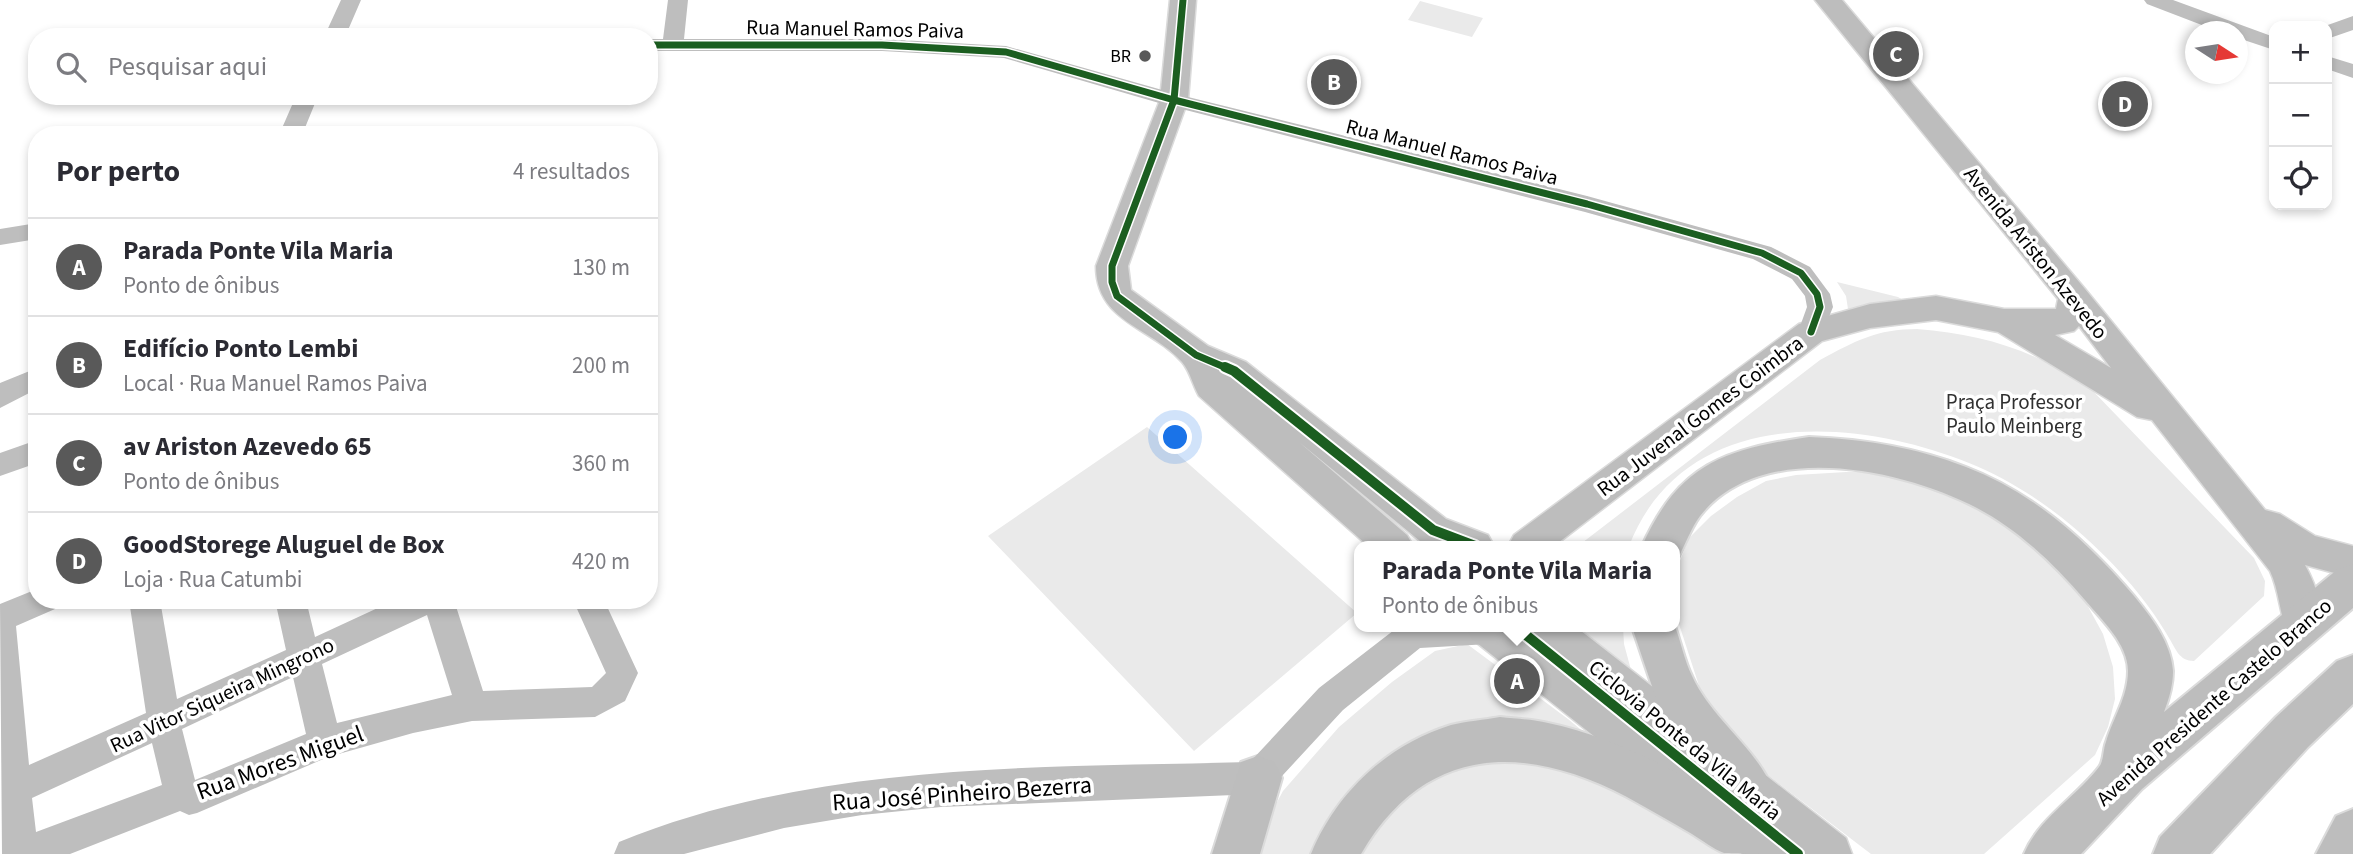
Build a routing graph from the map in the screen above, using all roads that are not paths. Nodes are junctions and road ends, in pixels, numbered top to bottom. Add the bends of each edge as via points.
1 (351, 0) edge
2 (678, 0) edge
3 (1183, 0) edge
4 (1828, 0) edge
5 (2154, 0) edge
6 (2353, 22) edge
7 (338, 28) edge
8 (2332, 31) edge
9 (2269, 42) edge
10 (658, 45) edge
11 (673, 45) junction
12 (2332, 64) edge
13 (2353, 71) edge
14 (1174, 100) junction
15 (303, 105) edge
16 (294, 126) edge
17 (28, 232) edge
18 (0, 237) edge
19 (2074, 297) junction
20 (2004, 321) junction
21 (1811, 332) junction
22 (1196, 355) junction
23 (2175, 425) junction
24 (28, 454) edge
25 (0, 465) edge
26 (2241, 507) junction
27 (1388, 541) edge
28 (1462, 541) edge
29 (1534, 541) edge
30 (1665, 541) edge
31 (2353, 562) edge
32 (2353, 582) edge
33 (28, 607) edge
34 (145, 609) edge
35 (292, 609) edge
36 (408, 609) edge
37 (441, 609) edge
38 (592, 609) edge
39 (0, 620) edge
40 (2303, 624) junction
41 (1414, 632) edge
42 (1493, 632) edge
43 (1554, 632) edge
44 (1656, 632) edge
45 (304, 657) junction
46 (2353, 675) edge
47 (472, 706) junction
48 (164, 721) junction
49 (326, 742) junction
50 (2125, 774) junction
51 (1258, 778) junction
52 (1748, 787) junction
53 (15, 789) junction
54 (181, 794) junction
55 (2353, 833) edge
56 (23, 854) edge
57 (632, 854) edge
58 (1236, 854) edge
59 (1335, 854) edge
60 (1775, 854) edge
61 (1830, 854) edge
62 (2048, 854) edge
63 (2177, 854) edge
64 (2340, 854) edge

1 - 7 street
2 - 11 street
3 - 14 main road
4 - 19 main road, Avenida Ariston Azevedo
5 - 9 street
6 - 8 street
10 - 11 street, Rua Manuel Ramos Paiva
11 - 14 street, Rua Manuel Ramos Paiva via 989,49
12 - 13 street
14 - 21 street, Rua Manuel Ramos Paiva via 1762,253 1801,273 1817,294 1821,307
14 - 22 main road via 1112,265 1112,282 1117,296
15 - 16 street
17 - 18 street
19 - 20 main road, Rua Juvenal Gomes Coimbra via 2072,314 2062,323
19 - 23 main road, Avenida Ariston Azevedo
20 - 21 main road, Rua Juvenal Gomes Coimbra via 1936,308 1870,316
20 - 23 main road
21 - 29 main road, Rua Juvenal Gomes Coimbra
22 - 27 main road via 1211,387
22 - 28 main road via 1234,371 1433,530
23 - 26 main road, Avenida Ariston Azevedo
24 - 25 street
26 - 31 main road, Avenida Ariston Azevedo via 2305,550
26 - 40 main road, Avenida Ariston Azevedo via 2290,571
30 - 50 highway via 1670,525 1693,497 1721,473 1785,454 1858,454 1905,463 1991,496 2034,523 2066,551 2147,650 2152,687 2123,757
32 - 40 highway, Avenida Presidente Castelo Branco
33 - 39 street
34 - 48 street
35 - 45 street
36 - 45 street, Rua Vitor Siqueira Mingrono
37 - 47 street
38 - 47 street, Rua Mores Miguel via 622,673 613,691 595,702
39 - 53 street, Rua Mores Miguel
40 - 50 highway, Avenida Presidente Castelo Branco
41 - 51 street via 1331,699
42 - 60 main road
43 - 52 main road via 1603,676
44 - 52 highway via 1673,687
45 - 48 street, Rua Vitor Siqueira Mingrono
45 - 49 street
46 - 63 highway via 2292,732
47 - 49 street, Rua Mores Miguel
48 - 53 street, Rua Vitor Siqueira Mingrono
48 - 54 street
49 - 54 street, Rua Mores Miguel via 197,796
50 - 62 highway, Avenida Presidente Castelo Branco
51 - 57 street, Rua José Pinheiro Bezerra via 899,794 766,814
51 - 58 highway
52 - 61 main road
53 - 56 street, Rua Mores Miguel
54 - 56 street, Rua Mores Miguel
55 - 64 highway
59 - 60 highway via 1347,829 1378,791 1424,758 1461,743 1519,740 1560,746 1601,760

